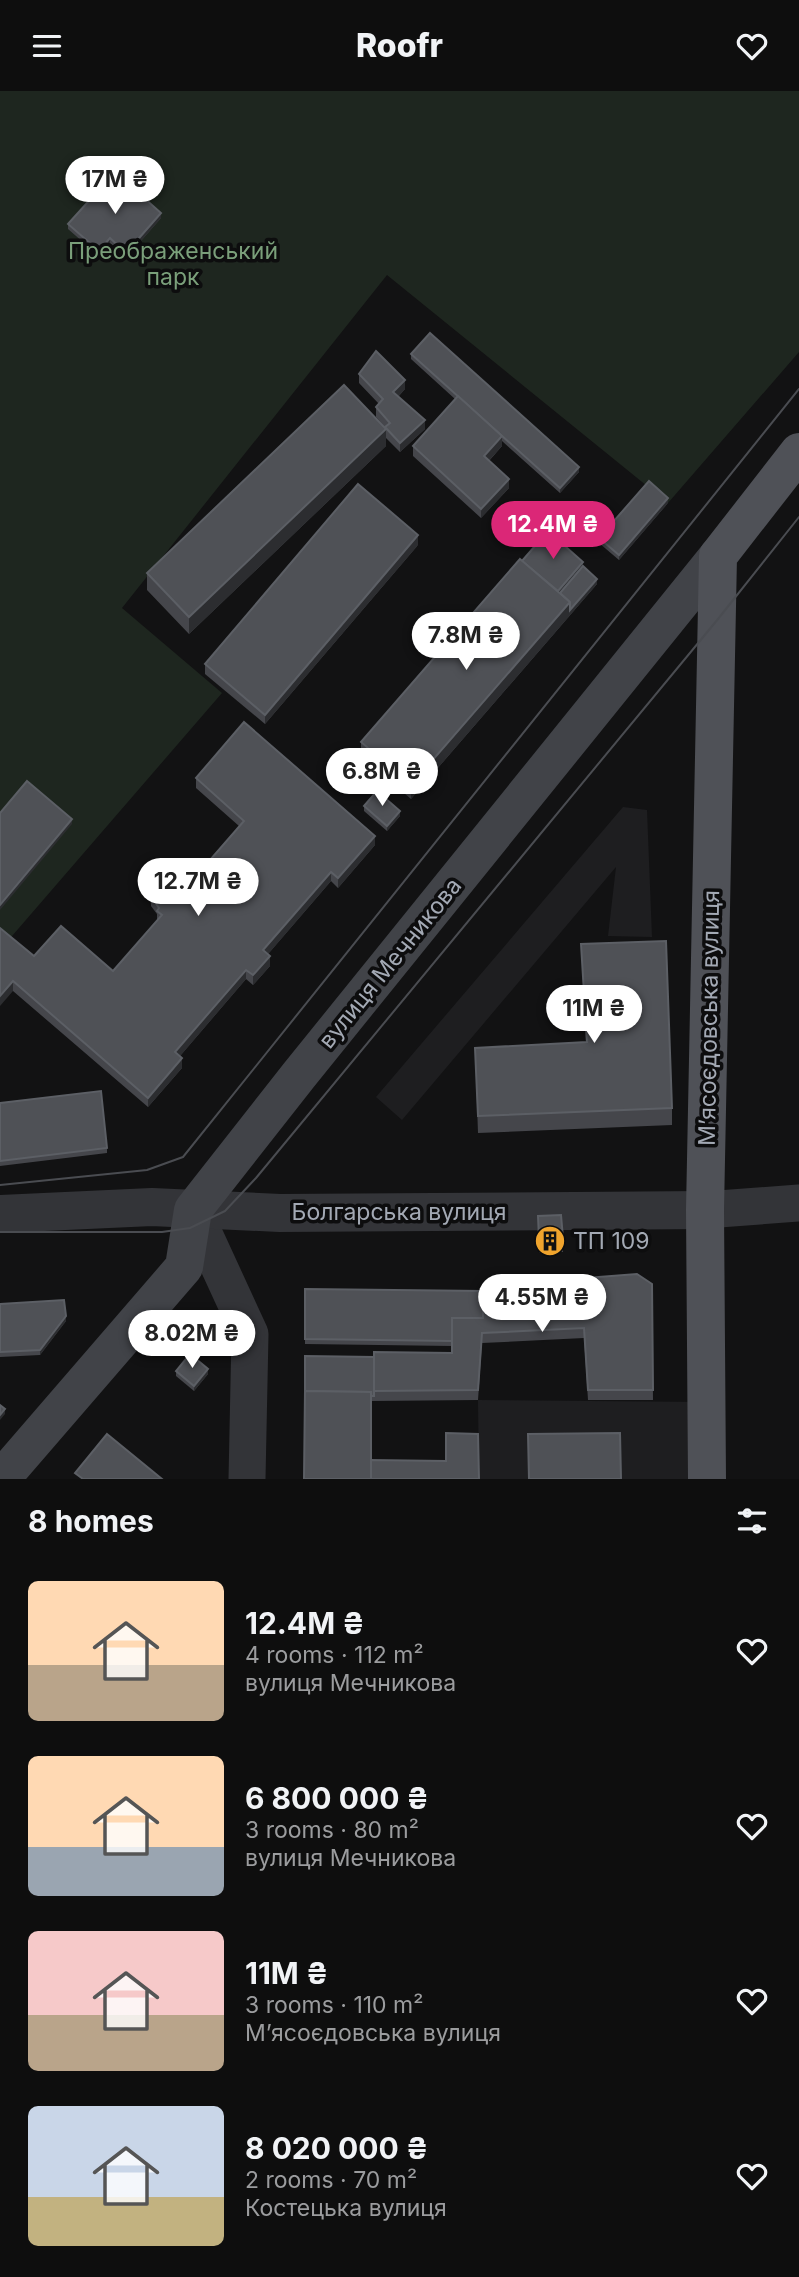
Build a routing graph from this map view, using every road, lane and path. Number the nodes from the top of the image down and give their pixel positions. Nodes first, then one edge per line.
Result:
1 (799, 452) edge
2 (718, 556) junction
3 (799, 1203) edge
4 (194, 1210) junction
5 (705, 1210) junction
6 (0, 1214) edge
7 (1, 1479) edge
8 (247, 1479) edge
9 (707, 1479) edge

1 - 2 main road, вулиця Мечникова
2 - 4 main road, вулиця Мечникова
2 - 5 main road, Мʼясоєдовська вулиця
3 - 5 street, Болгарська вулиця
4 - 5 street, Болгарська вулиця
4 - 6 street, Болгарська вулиця
4 - 7 main road, вулиця Мечникова
4 - 8 street
5 - 9 main road, Мʼясоєдовська вулиця

